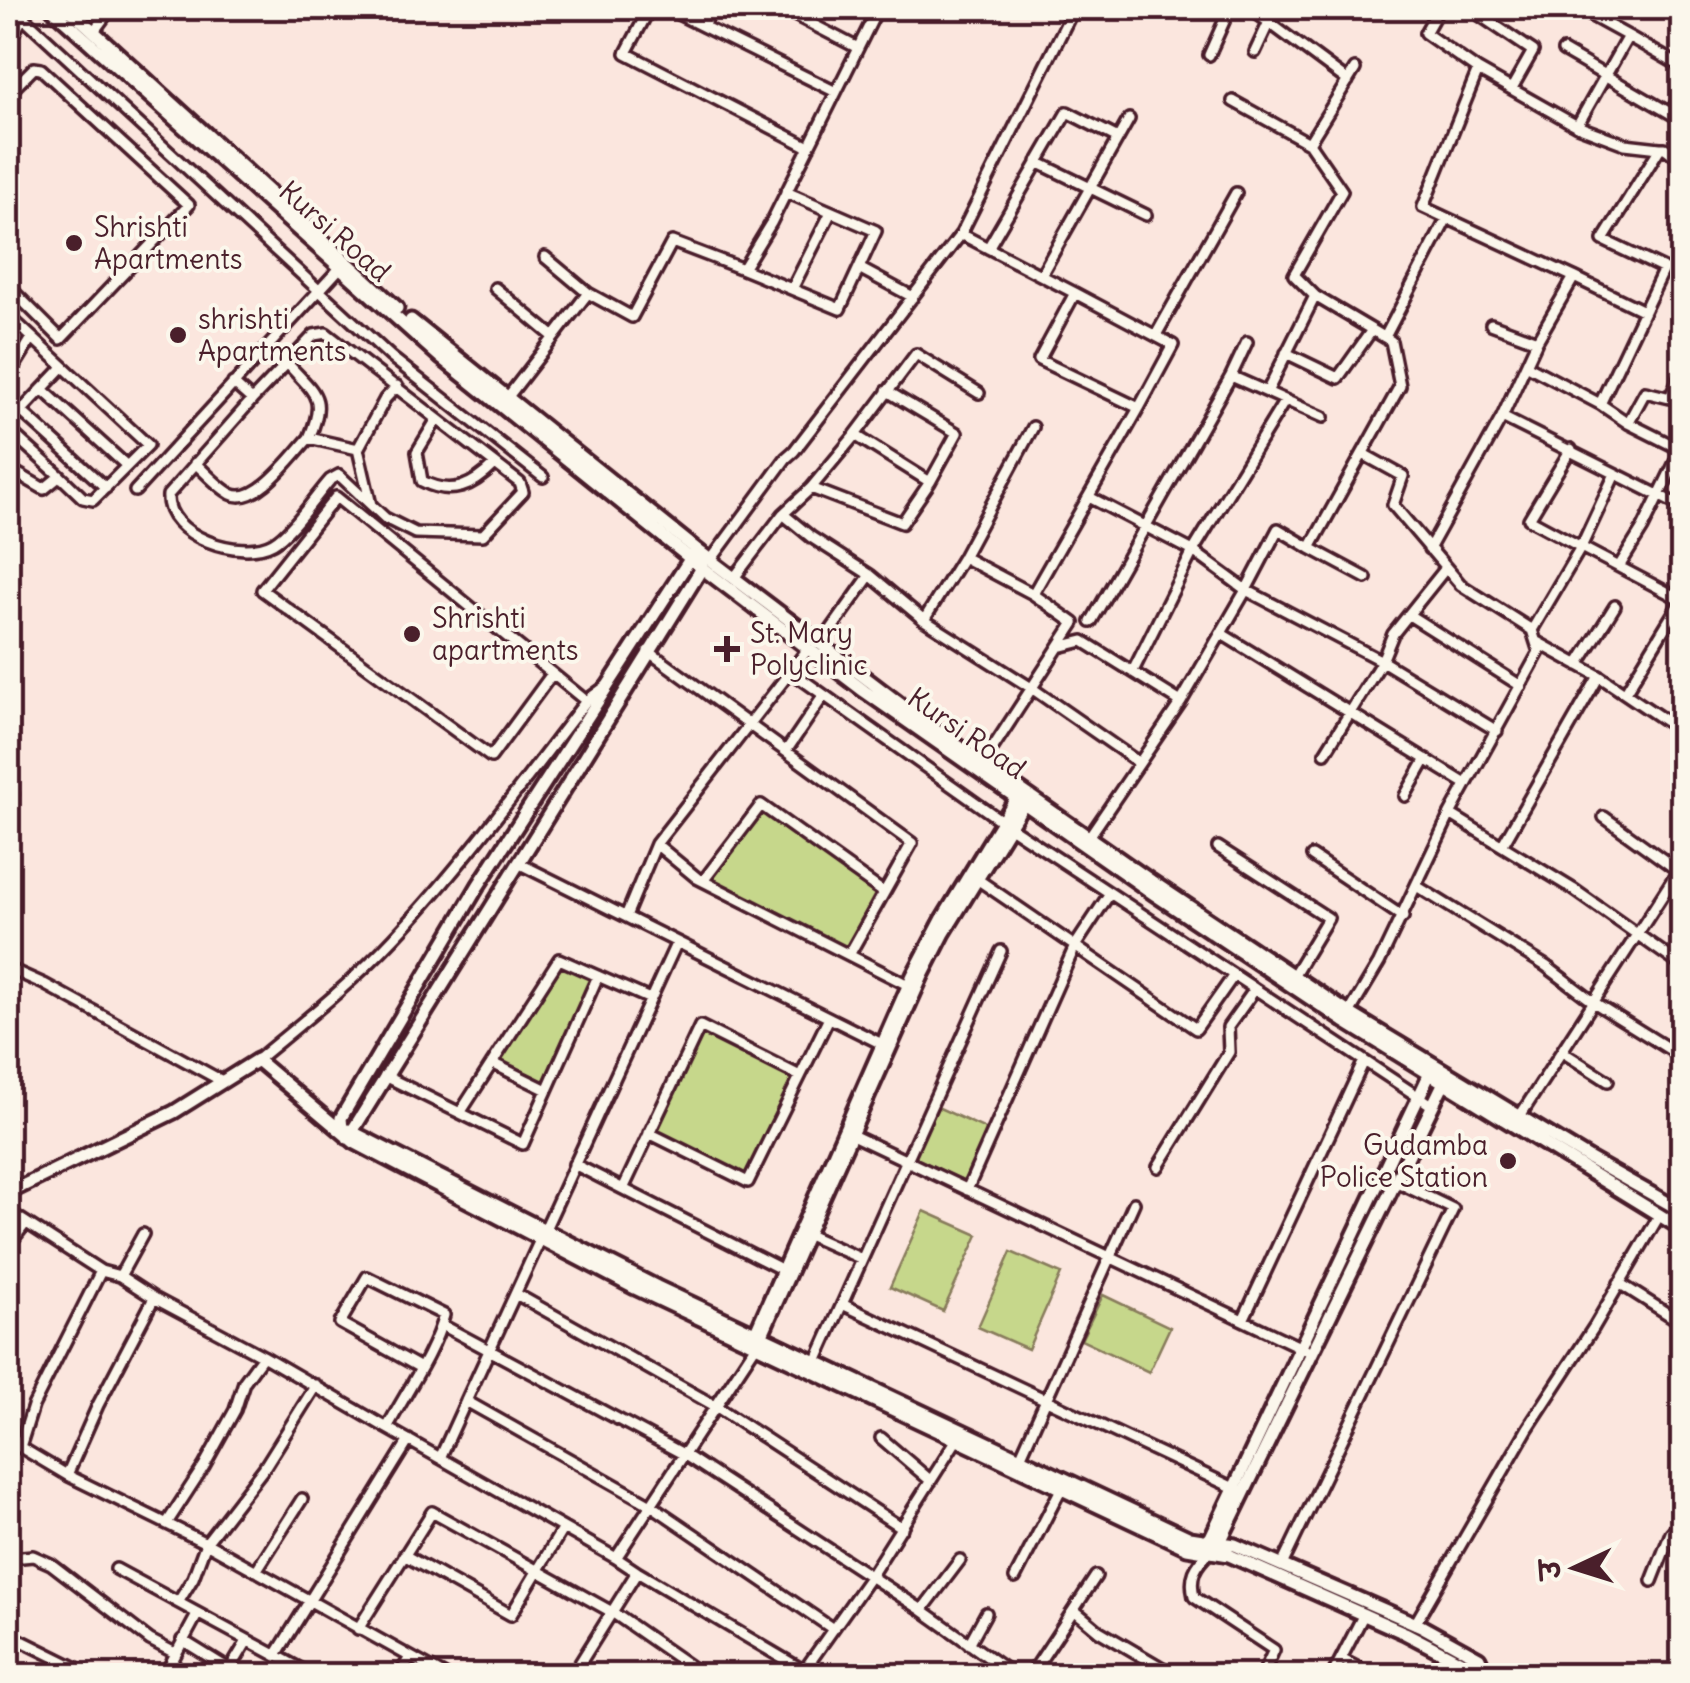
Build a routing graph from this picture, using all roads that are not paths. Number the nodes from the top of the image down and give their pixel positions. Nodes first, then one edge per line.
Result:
1 (30, 8) edge
2 (51, 8) edge
3 (68, 8) edge
4 (110, 8) edge
5 (650, 8) edge
6 (666, 8) edge
7 (713, 8) edge
8 (781, 8) edge
9 (878, 8) edge
10 (1074, 8) edge
11 (1230, 8) edge
12 (1244, 8) edge
13 (1439, 8) edge
14 (1469, 8) edge
15 (1577, 8) edge
16 (1666, 8) edge
17 (1258, 11) edge
18 (23, 18) junction
19 (1682, 20) edge
20 (1269, 22) junction
21 (703, 26) junction
22 (94, 31) junction
23 (1628, 36) junction
24 (8, 42) edge
25 (858, 48) junction
26 (1563, 51) dead end
27 (1256, 52) dead end
28 (1208, 55) dead end
29 (1682, 67) edge
30 (1356, 69) dead end
31 (1478, 70) junction
32 (1606, 74) junction
33 (1348, 81) junction
34 (1512, 88) junction
35 (1682, 89) edge
36 (836, 92) junction
37 (111, 99) junction
38 (8, 100) edge
39 (1233, 100) dead end
40 (1672, 113) junction
41 (94, 115) junction
42 (1129, 120) dead end
43 (1682, 120) edge
44 (1578, 126) junction
45 (1118, 138) junction
46 (1309, 143) junction
47 (809, 147) junction
48 (1660, 148) junction
49 (1682, 160) edge
50 (1037, 162) junction
51 (1090, 188) junction
52 (786, 192) junction
53 (1236, 194) dead end
54 (831, 212) junction
55 (1146, 215) dead end
56 (1446, 220) junction
57 (961, 234) junction
58 (988, 248) junction
59 (545, 256) dead end
60 (859, 268) junction
61 (338, 269) junction
62 (743, 269) junction
63 (1041, 276) junction
64 (1574, 277) junction
65 (8, 286) edge
66 (496, 288) dead end
67 (792, 290) junction
68 (318, 292) junction
69 (588, 293) junction
70 (1075, 293) junction
71 (913, 296) junction
72 (1316, 296) junction
73 (1644, 311) junction
74 (8, 315) edge
75 (1491, 324) dead end
76 (1372, 330) junction
77 (1156, 335) junction
78 (554, 336) junction
79 (32, 338) junction
80 (1386, 338) junction
81 (1248, 342) dead end
82 (1537, 342) junction
83 (1286, 353) junction
84 (288, 364) junction
85 (1526, 365) junction
86 (63, 366) junction
87 (1682, 370) edge
88 (1230, 376) junction
89 (8, 377) edge
90 (233, 383) junction
91 (397, 386) junction
92 (42, 389) junction
93 (887, 391) junction
94 (1267, 392) junction
95 (979, 393) dead end
96 (500, 395) junction
97 (252, 400) junction
98 (1284, 402) junction
99 (1600, 404) junction
100 (1140, 408) junction
101 (21, 411) junction
102 (1323, 417) dead end
103 (1502, 417) junction
104 (438, 419) junction
105 (471, 420) junction
106 (1628, 423) junction
107 (8, 427) edge
108 (1033, 427) dead end
109 (855, 435) junction
110 (459, 436) junction
111 (309, 438) junction
112 (358, 449) junction
113 (1682, 449) edge
114 (1571, 450) junction
115 (1363, 454) junction
116 (194, 463) junction
117 (495, 464) junction
118 (126, 466) junction
119 (8, 468) edge
120 (1615, 474) junction
121 (60, 476) junction
122 (543, 477) dead end
123 (930, 482) junction
124 (106, 488) junction
125 (810, 488) junction
126 (135, 491) dead end
127 (1657, 495) junction
128 (1089, 497) junction
129 (1682, 507) edge
130 (372, 508) junction
131 (783, 514) junction
132 (1147, 528) junction
133 (1581, 546) junction
134 (1310, 548) junction
135 (1429, 549) junction
136 (1193, 552) junction
137 (962, 556) junction
138 (700, 559) junction
139 (1620, 565) junction
140 (1446, 568) junction
141 (870, 576) junction
142 (734, 578) junction
143 (1366, 578) dead end
144 (1246, 590) junction
145 (1033, 594) junction
146 (1682, 600) edge
147 (1614, 606) dead end
148 (1410, 616) junction
149 (924, 620) junction
150 (1092, 622) dead end
151 (1532, 630) junction
152 (1222, 634) junction
153 (1537, 642) junction
154 (815, 646) junction
155 (1059, 647) junction
156 (648, 651) junction
157 (1382, 661) junction
158 (1578, 665) junction
159 (1134, 671) junction
160 (793, 673) junction
161 (552, 674) junction
162 (1599, 676) junction
163 (606, 686) junction
164 (1520, 686) junction
165 (1033, 688) junction
166 (1625, 693) junction
167 (824, 695) junction
168 (586, 701) junction
169 (1181, 702) junction
170 (1349, 712) junction
171 (750, 725) junction
172 (1497, 730) junction
173 (1682, 732) edge
174 (786, 751) junction
175 (1324, 754) dead end
176 (1426, 760) junction
177 (1138, 762) junction
178 (984, 763) junction
179 (1466, 784) junction
180 (1405, 796) dead end
181 (1023, 797) junction
182 (1450, 814) junction
183 (1604, 817) dead end
184 (1007, 824) junction
185 (1089, 836) junction
186 (656, 844) junction
187 (1503, 844) junction
188 (1218, 848) dead end
189 (1312, 856) dead end
190 (518, 862) junction
191 (1681, 870) edge
192 (977, 879) junction
193 (703, 881) junction
194 (1418, 887) junction
195 (883, 892) junction
196 (1110, 893) junction
197 (626, 916) junction
198 (1402, 917) junction
199 (1638, 936) junction
200 (677, 942) junction
201 (1075, 946) junction
202 (1001, 950) dead end
203 (849, 955) junction
204 (1682, 966) edge
205 (8, 968) edge
206 (1234, 975) junction
207 (598, 976) junction
208 (1293, 976) junction
209 (908, 985) junction
210 (1254, 988) junction
211 (650, 999) junction
212 (1595, 1003) junction
213 (1346, 1017) junction
214 (828, 1018) junction
215 (886, 1046) junction
216 (1564, 1053) junction
217 (1682, 1057) edge
218 (258, 1060) junction
219 (1364, 1061) junction
220 (492, 1063) junction
221 (1431, 1070) junction
222 (386, 1076) junction
223 (800, 1076) junction
224 (1446, 1079) junction
225 (222, 1081) junction
226 (1608, 1081) dead end
227 (547, 1090) junction
228 (1418, 1096) junction
229 (1431, 1105) junction
230 (460, 1113) junction
231 (1516, 1122) junction
232 (348, 1133) junction
233 (650, 1133) junction
234 (847, 1133) junction
235 (906, 1161) junction
236 (574, 1164) junction
237 (1158, 1168) dead end
238 (1395, 1180) junction
239 (623, 1189) junction
240 (968, 1190) junction
241 (8, 1193) edge
242 (1134, 1204) dead end
243 (8, 1210) edge
244 (1682, 1210) edge
245 (1659, 1216) junction
246 (26, 1224) junction
247 (1682, 1229) edge
248 (143, 1234) dead end
249 (542, 1234) junction
250 (808, 1235) junction
251 (8, 1246) edge
252 (1110, 1257) junction
253 (862, 1259) junction
254 (781, 1269) junction
255 (101, 1271) junction
256 (120, 1276) junction
257 (1619, 1283) junction
258 (516, 1294) junction
259 (154, 1298) junction
260 (842, 1304) junction
261 (1242, 1320) junction
262 (1682, 1323) edge
263 (442, 1325) junction
264 (757, 1338) junction
265 (1306, 1350) junction
266 (491, 1352) junction
267 (262, 1356) junction
268 (816, 1362) junction
269 (420, 1367) junction
270 (316, 1385) junction
271 (1047, 1400) junction
272 (466, 1401) junction
273 (717, 1407) junction
274 (387, 1428) junction
275 (959, 1436) junction
276 (880, 1438) dead end
277 (409, 1440) junction
278 (684, 1455) junction
279 (440, 1458) junction
280 (1018, 1463) junction
281 (67, 1475) junction
282 (931, 1482) junction
283 (1061, 1488) junction
284 (1234, 1488) junction
285 (302, 1499) dead end
286 (651, 1504) junction
287 (1682, 1520) edge
288 (167, 1523) junction
289 (562, 1528) junction
290 (902, 1528) junction
291 (206, 1543) junction
292 (1214, 1545) junction
293 (404, 1555) junction
294 (616, 1558) junction
295 (9, 1559) edge
296 (960, 1560) dead end
297 (1282, 1566) junction
298 (538, 1569) junction
299 (116, 1570) dead end
300 (256, 1570) junction
301 (637, 1572) junction
302 (1096, 1576) dead end
303 (870, 1577) junction
304 (1016, 1578) dead end
305 (1652, 1582) dead end
306 (308, 1599) junction
307 (179, 1601) junction
308 (922, 1610) junction
309 (1074, 1610) junction
310 (612, 1612) junction
311 (986, 1614) dead end
312 (1364, 1614) junction
313 (197, 1615) junction
314 (1414, 1624) junction
315 (358, 1629) junction
316 (833, 1629) junction
317 (8, 1634) edge
318 (182, 1640) junction
319 (247, 1641) junction
320 (969, 1644) junction
321 (175, 1653) junction
322 (276, 1655) junction
323 (410, 1657) junction
324 (1341, 1659) junction
325 (1482, 1668) junction
326 (227, 1672) edge
327 (806, 1674) edge
328 (1169, 1674) edge
329 (93, 1676) edge
330 (164, 1676) edge
331 (314, 1676) edge
332 (399, 1676) edge
333 (445, 1676) edge
334 (572, 1676) edge
335 (704, 1676) edge
336 (1015, 1676) edge
337 (1030, 1676) edge
338 (1262, 1676) edge
339 (1332, 1676) edge
340 (1374, 1676) edge
341 (1499, 1676) edge

1 - 18 street
2 - 61 street, Kursi Road
3 - 22 street, Kursi Road
4 - 22 street
5 - 47 street
6 - 21 street
7 - 21 street
8 - 25 street
9 - 25 street
10 - 57 street
11 - 28 street
12 - 17 street
13 - 31 street
14 - 34 street
15 - 23 street
16 - 19 street
17 - 20 street
18 - 24 street
18 - 37 street
20 - 27 street
20 - 33 street
21 - 36 street
22 - 96 street, Kursi Road
23 - 29 street
23 - 32 street
25 - 36 street
26 - 32 street
30 - 33 street
31 - 34 street
31 - 56 street
32 - 40 street
32 - 44 street
33 - 46 street
34 - 44 street
35 - 40 street
36 - 47 street
37 - 41 street
37 - 68 street
38 - 41 street
39 - 46 street
40 - 43 street
41 - 65 street
42 - 45 street
44 - 48 street
45 - 50 street
45 - 51 street
46 - 72 street
47 - 52 street
48 - 49 street
48 - 73 street
50 - 51 street
50 - 58 street
51 - 55 street
51 - 63 street
52 - 54 street
52 - 62 street
53 - 77 street
54 - 60 street
54 - 67 street
56 - 64 street
56 - 80 street
57 - 58 street
57 - 71 street
58 - 63 street
59 - 69 street
60 - 67 street
60 - 71 street
61 - 68 street
61 - 96 street, Kursi Road
62 - 67 street
62 - 69 street
63 - 70 street
64 - 73 street
64 - 82 street
66 - 78 street
68 - 90 street
68 - 105 street
69 - 78 street
70 - 77 street
70 - 100 street
71 - 138 street
72 - 76 street
72 - 83 street
73 - 99 street
74 - 79 street
75 - 82 street
76 - 80 street
76 - 83 street
77 - 100 street
78 - 96 street
79 - 86 street
79 - 89 street
80 - 115 street
81 - 88 street
82 - 85 street
83 - 94 street
84 - 91 street
84 - 97 street
84 - 111 street
85 - 99 street
85 - 103 street
86 - 92 street
86 - 118 street
87 - 106 street
88 - 94 street
88 - 132 street
90 - 97 street
90 - 126 street
91 - 104 street
91 - 112 street
92 - 101 street
92 - 118 street
93 - 95 street
93 - 109 street
93 - 123 street
94 - 98 street
96 - 138 street, Kursi Road
97 - 116 street
98 - 102 street
98 - 136 street
99 - 106 street
100 - 128 street
101 - 107 street
101 - 124 street
103 - 114 street
103 - 135 street
104 - 110 street
104 - 117 street
105 - 110 street
105 - 122 street
106 - 113 street
107 - 121 street
108 - 137 street
109 - 123 street
109 - 125 street
110 - 117 street
111 - 112 street
111 - 116 street
112 - 130 street
113 - 127 street
114 - 120 street
114 - 133 street
115 - 134 street
115 - 135 street
116 - 130 street
117 - 130 street
118 - 124 street
119 - 121 street
120 - 127 street
120 - 133 street
121 - 124 street
123 - 125 street
125 - 131 street
127 - 129 street
127 - 139 street
128 - 132 street
128 - 145 street
131 - 141 street
131 - 142 street
132 - 136 street
132 - 150 street
133 - 139 street
133 - 151 street
134 - 143 street
134 - 144 street
135 - 140 street
136 - 144 street
136 - 159 street
137 - 145 street
137 - 149 street
138 - 142 street, Kursi Road
138 - 154 street, Kursi Road
138 - 156 street
138 - 163 street
139 - 146 street
140 - 148 street
140 - 151 street
141 - 149 street
141 - 154 street
142 - 154 street, Kursi Road
144 - 152 street
144 - 157 street
145 - 155 street
146 - 166 street
147 - 158 street
148 - 157 street
148 - 164 street
149 - 165 street
151 - 153 street
152 - 169 street
152 - 170 street
153 - 158 street
153 - 164 street
154 - 160 street
154 - 178 street, Kursi Road
154 - 181 street, Kursi Road
155 - 159 street
155 - 165 street
156 - 171 street
156 - 190 street
157 - 170 street
157 - 172 street
158 - 162 street
159 - 169 street
160 - 167 street
160 - 171 street
161 - 161 street
161 - 168 street
162 - 166 street
162 - 187 street
163 - 168 street
163 - 232 street
164 - 172 street
165 - 177 street
165 - 178 street
166 - 173 street
167 - 174 street
167 - 184 street
168 - 218 street
169 - 177 street
170 - 175 street
170 - 176 street
171 - 174 street
171 - 186 street
172 - 179 street
174 - 195 street
176 - 179 street
176 - 180 street
177 - 185 street
178 - 181 street, Kursi Road
179 - 182 street
181 - 184 street
181 - 185 street, Kursi Road
181 - 213 street, Kursi Road
182 - 187 street
182 - 194 street
183 - 191 street
184 - 192 street
184 - 196 street
184 - 209 street
185 - 208 street, Kursi Road
186 - 193 street
186 - 197 street
187 - 199 street
188 - 208 street
189 - 198 street
190 - 197 street
190 - 222 street
191 - 199 street
192 - 201 street
192 - 215 street
193 - 195 street
193 - 203 street
194 - 198 street
194 - 212 street
195 - 203 street
196 - 201 street
196 - 206 street
197 - 200 street
198 - 213 street
199 - 204 street
199 - 212 street
200 - 211 street
200 - 214 street
201 - 206 street
201 - 240 street
202 - 235 street
203 - 209 street
205 - 225 street
206 - 210 street
207 - 211 street
207 - 220 street
207 - 227 street
208 - 213 street, Kursi Road
209 - 215 street
210 - 219 street
210 - 237 street
211 - 236 street
212 - 216 street
212 - 217 street
213 - 221 street, Kursi Road
214 - 215 street
214 - 223 street
215 - 234 street
216 - 226 street
216 - 231 street
218 - 225 street
218 - 232 street
219 - 228 street
219 - 261 street
220 - 227 street
220 - 230 street
221 - 224 street, Kursi Road
221 - 228 street
222 - 230 street
222 - 232 street
223 - 233 street
223 - 233 street
224 - 229 street
224 - 231 street, Kursi Road
225 - 241 street
227 - 230 street
228 - 229 street
228 - 265 street
229 - 238 street
231 - 244 street, Kursi Road
231 - 245 street, Kursi Road
232 - 249 street
233 - 239 street
234 - 235 street
234 - 250 street
234 - 254 street
235 - 240 street
235 - 253 street
236 - 239 street
236 - 249 street
238 - 265 street
238 - 297 street
239 - 254 street
240 - 252 street
242 - 252 street
243 - 246 street
245 - 247 street, Kursi Road
245 - 257 street
246 - 251 street
246 - 255 street
248 - 256 street
249 - 258 street
249 - 264 street
250 - 253 street
250 - 264 street
252 - 261 street
252 - 271 street
253 - 260 street
254 - 264 street
255 - 256 street
255 - 281 street
256 - 259 street
257 - 262 street
257 - 314 street
258 - 266 street
258 - 273 street
259 - 267 street
259 - 281 street
260 - 268 street
260 - 271 street
261 - 265 street
263 - 266 street
263 - 269 street
263 - 269 street
264 - 268 street
264 - 273 street
264 - 275 street
265 - 284 street
265 - 292 street
266 - 272 street
266 - 278 street
267 - 270 street
267 - 288 street
268 - 275 street
269 - 274 street
270 - 274 street
270 - 291 street
271 - 280 street
271 - 284 street
272 - 279 street
272 - 286 street
273 - 278 street
273 - 290 street
274 - 277 street
275 - 280 street
275 - 282 street
276 - 282 street
277 - 279 street
277 - 306 street
278 - 286 street
278 - 303 street
279 - 289 street
280 - 283 street
280 - 292 street
281 - 288 street
282 - 290 street
283 - 292 street
283 - 304 street
284 - 292 street
285 - 300 street
286 - 294 street
286 - 316 street
287 - 305 street
288 - 291 street
289 - 294 street
289 - 298 street
290 - 303 street
291 - 300 street
291 - 307 street
292 - 297 street
292 - 312 street
292 - 338 street
293 - 298 street
293 - 298 street
293 - 315 street
294 - 301 street
295 - 321 street
296 - 308 street
297 - 314 street
298 - 310 street
299 - 307 street
300 - 306 street
301 - 310 street
301 - 327 street
302 - 309 street
303 - 308 street
303 - 316 street
306 - 315 street
306 - 322 street
307 - 313 street
308 - 320 street
309 - 328 street
309 - 337 street
310 - 334 street
310 - 335 street
311 - 320 street
312 - 324 street
312 - 325 street
313 - 318 street
313 - 319 street
314 - 325 street
315 - 323 street
316 - 327 street
317 - 329 street
318 - 321 street
318 - 326 street
319 - 322 street
319 - 326 street
320 - 336 street
321 - 330 street
322 - 331 street
323 - 332 street
323 - 333 street
324 - 339 street
324 - 340 street
325 - 341 street

